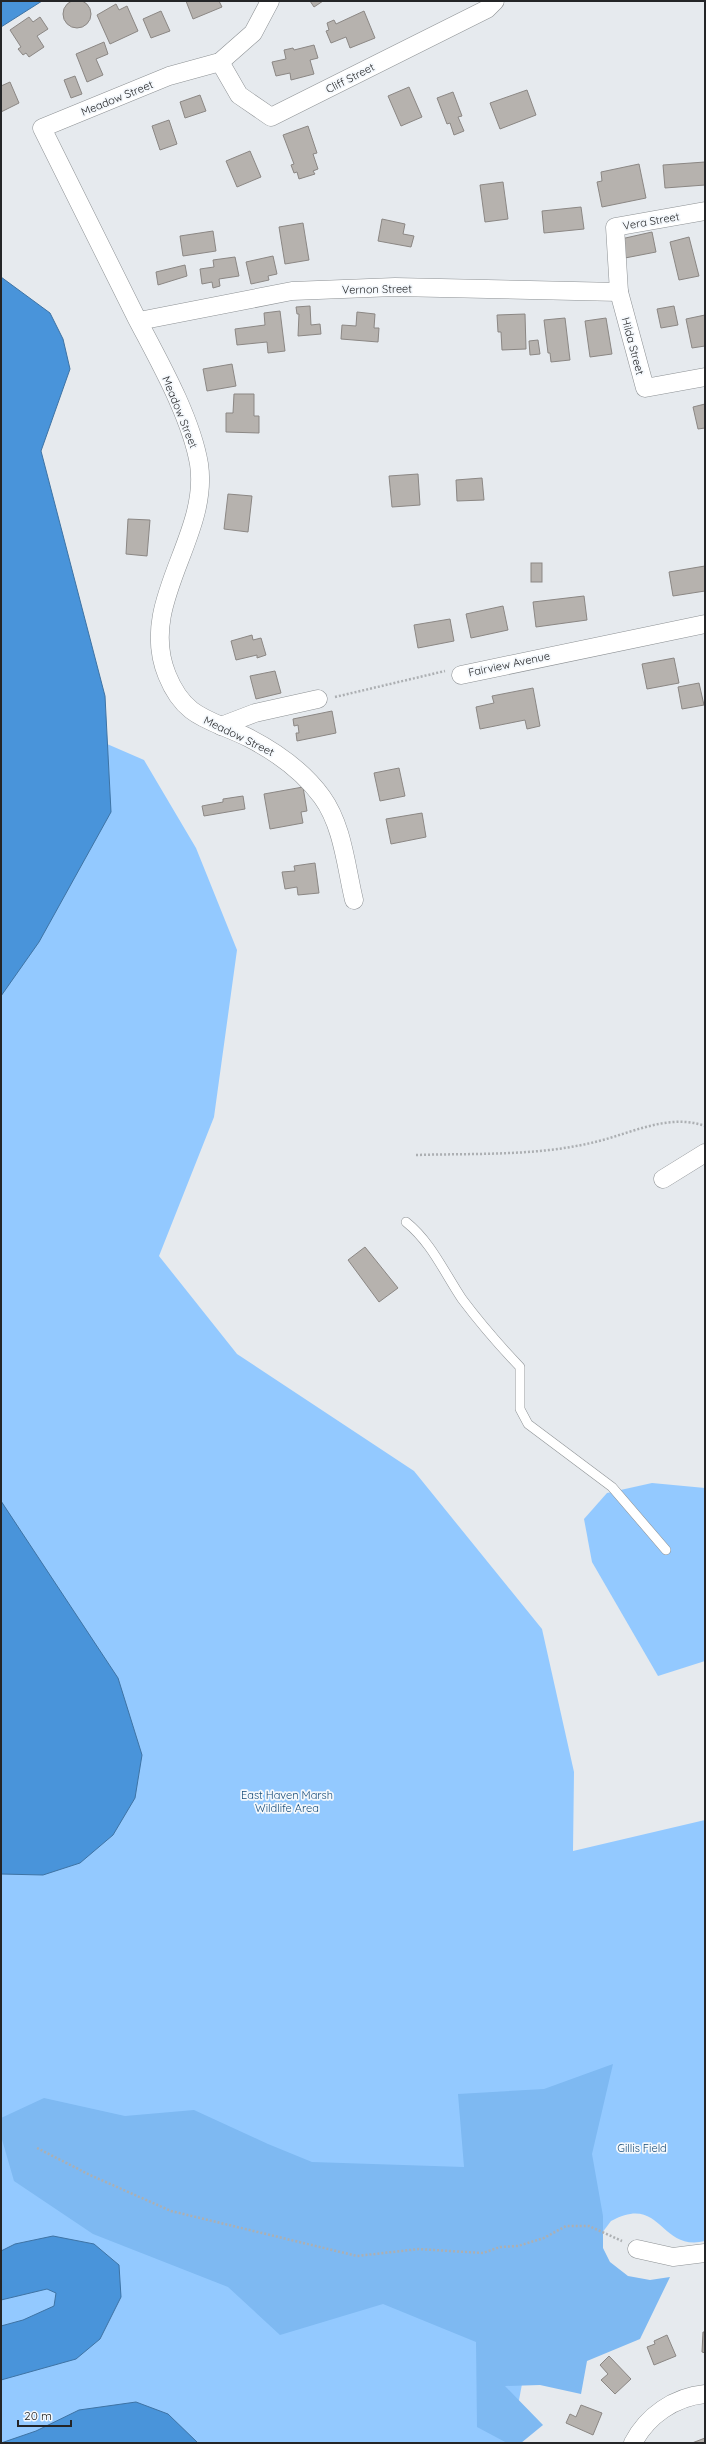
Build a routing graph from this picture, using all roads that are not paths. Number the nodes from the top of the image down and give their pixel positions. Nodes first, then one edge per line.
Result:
1 (270, 1) edge
2 (495, 1) edge
3 (220, 62) junction
4 (705, 211) edge
5 (619, 292) junction
6 (138, 321) junction
7 (705, 377) edge
8 (705, 624) edge
9 (461, 675) road end
10 (318, 699) road end
11 (221, 726) junction
12 (354, 900) dead end
13 (705, 1153) edge
14 (663, 1179) dead end
15 (406, 1222) dead end
16 (666, 1550) dead end
17 (637, 2249) road end
18 (705, 2253) edge
19 (705, 2394) edge
20 (633, 2443) edge

1 - 3 street, Meadow Street
2 - 3 street, Cliff Street
3 - 6 street, Meadow Street
4 - 5 street, Vera Street
5 - 6 street, Vernon Street
5 - 7 street, Hilda Street
6 - 11 street, Meadow Street
8 - 9 street, Fairview Avenue
10 - 11 street
11 - 12 street, Meadow Street
13 - 14 street
15 - 16 lane
17 - 18 street
19 - 20 street

